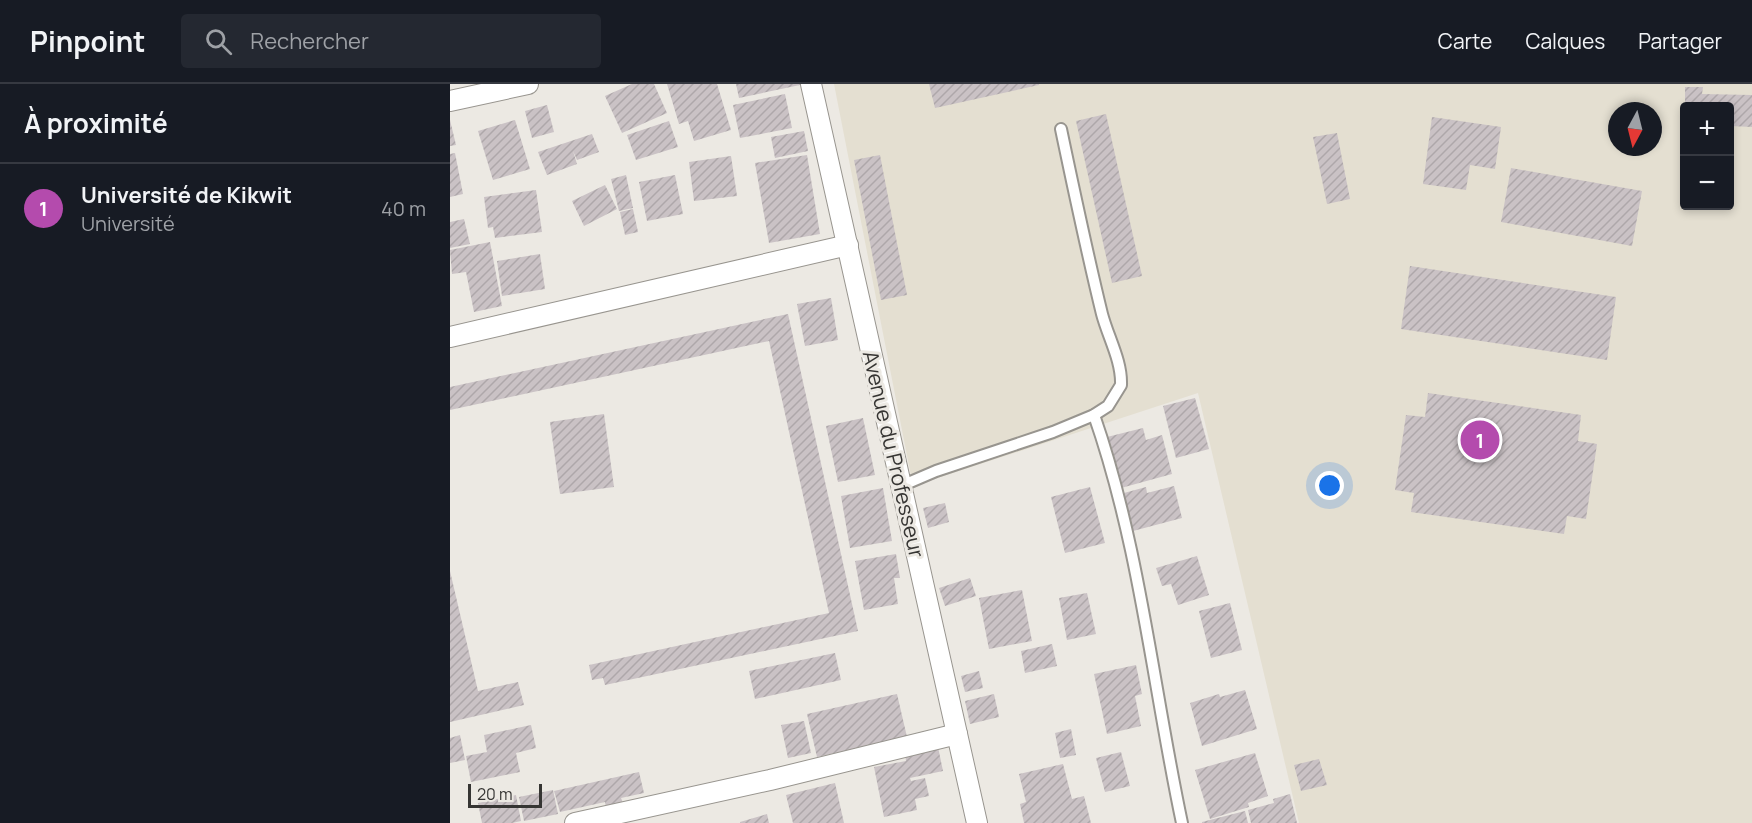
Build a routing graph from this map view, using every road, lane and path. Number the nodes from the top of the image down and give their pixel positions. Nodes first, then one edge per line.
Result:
1 (528, 84) edge
2 (811, 84) edge
3 (450, 101) edge
4 (1061, 129) dead end
5 (848, 245) junction
6 (450, 337) edge
7 (1094, 415) junction
8 (901, 486) junction
9 (957, 734) junction
10 (574, 823) edge
11 (977, 823) edge
12 (1182, 823) edge

1 - 3 street
2 - 5 street, Avenue du Professeur
4 - 7 lane
5 - 6 street
5 - 8 street, Avenue du Professeur
7 - 8 lane
7 - 12 lane
8 - 9 street, Avenue du Professeur
9 - 10 street
9 - 11 street, Avenue du Professeur

